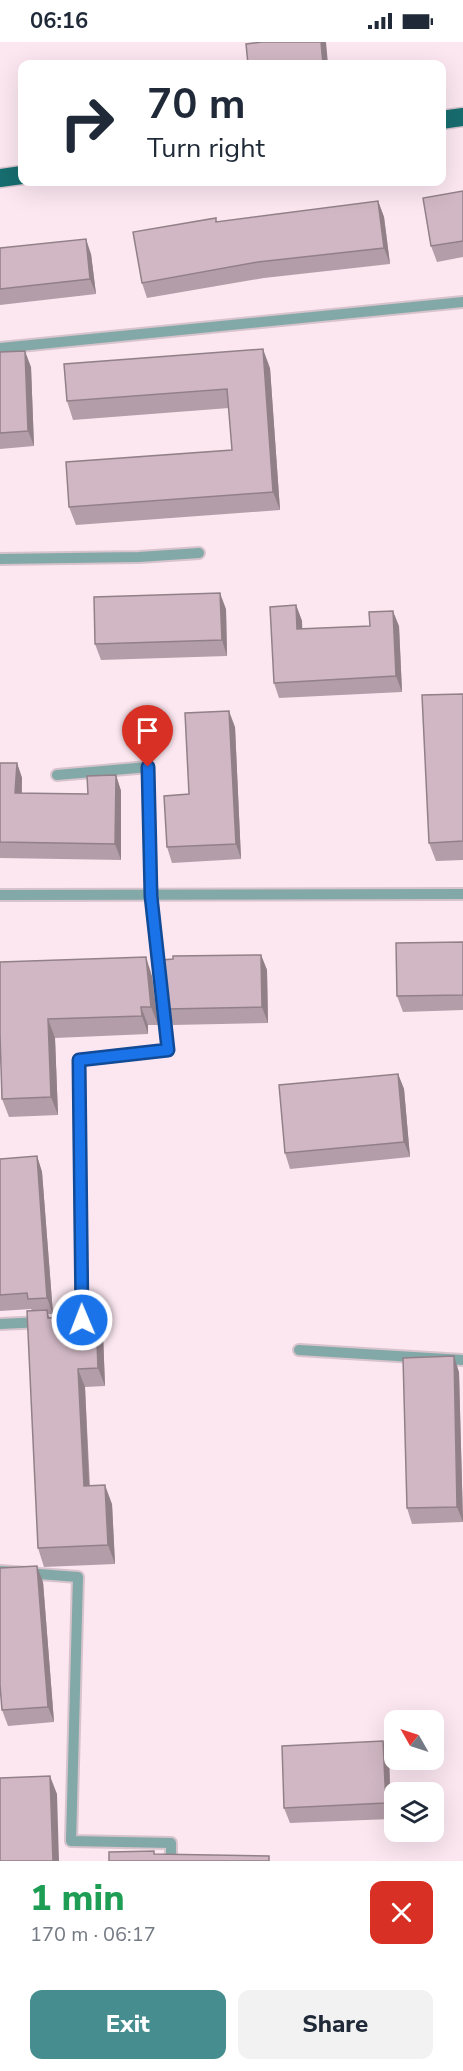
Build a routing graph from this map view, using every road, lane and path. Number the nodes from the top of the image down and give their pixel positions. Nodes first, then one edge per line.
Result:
1 (463, 117) edge
2 (446, 119) edge
3 (18, 176) edge
4 (0, 178) edge
5 (463, 302) edge
6 (0, 348) edge
7 (199, 553) dead end
8 (0, 559) edge
9 (57, 775) dead end
10 (463, 894) edge
11 (0, 895) edge
12 (151, 896) junction
13 (0, 1324) edge
14 (299, 1350) dead end
15 (463, 1360) edge
16 (0, 1571) edge
17 (171, 1861) edge

1 - 2 main road
3 - 4 main road
5 - 6 lane
7 - 8 lane
9 - 12 lane
10 - 12 lane
11 - 12 lane
12 - 13 lane
14 - 15 lane
16 - 17 lane

